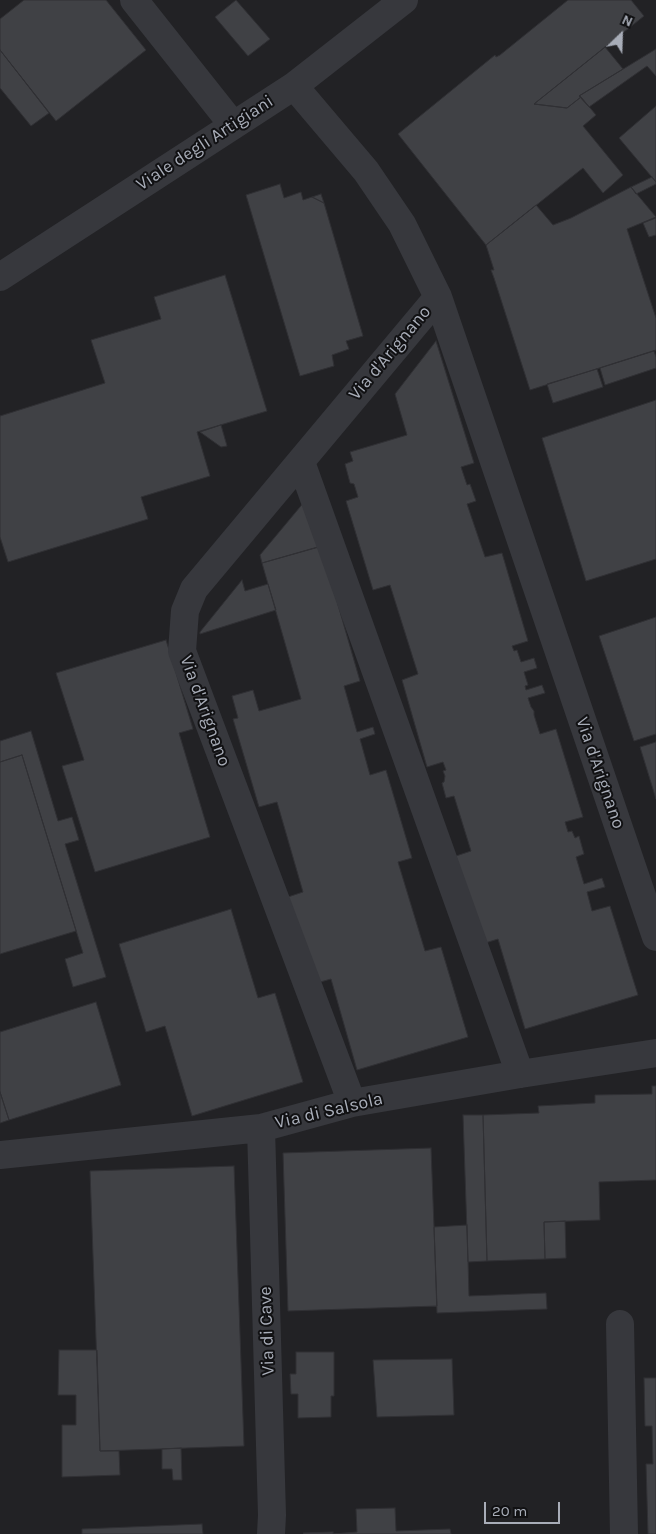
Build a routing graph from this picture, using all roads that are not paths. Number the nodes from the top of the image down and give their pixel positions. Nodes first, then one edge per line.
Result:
1 (134, 0) edge
2 (404, 0) edge
3 (294, 86) junction
4 (233, 125) junction
5 (0, 277) edge
6 (438, 297) junction
7 (301, 462) junction
8 (656, 937) edge
9 (656, 1053) edge
10 (520, 1074) junction
11 (352, 1103) junction
12 (261, 1128) junction
13 (0, 1156) edge
14 (620, 1324) dead end
15 (271, 1534) edge
16 (624, 1534) edge

1 - 4 street
2 - 3 street, Viale degli Artigiani
3 - 4 street, Viale degli Artigiani
3 - 6 street, Via d'Arignano
4 - 5 street, Viale degli Artigiani
6 - 7 street, Via d'Arignano
6 - 8 street, Via d'Arignano
7 - 10 street
7 - 11 street, Via d'Arignano
9 - 10 street, Via di Salsola
10 - 11 street, Via di Salsola
11 - 12 street, Via di Salsola
12 - 13 street, Via di Salsola
12 - 15 street, Via di Cave
14 - 16 street

